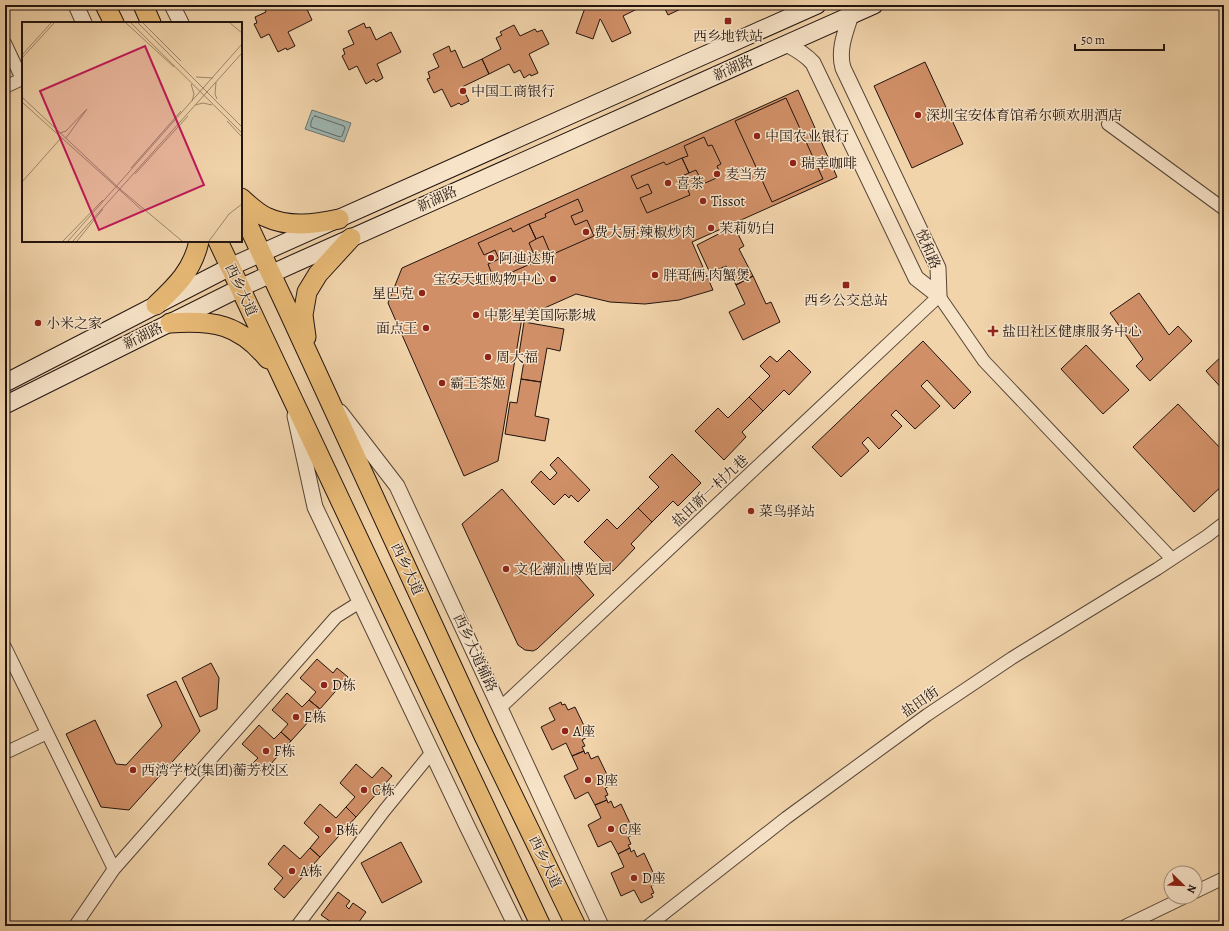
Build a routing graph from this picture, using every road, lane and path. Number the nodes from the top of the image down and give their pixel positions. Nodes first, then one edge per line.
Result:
1 (76, 5) edge
2 (105, 5) edge
3 (143, 5) edge
4 (172, 5) edge
5 (874, 5) edge
6 (808, 7) edge
7 (851, 15) junction
8 (84, 22) edge
9 (114, 22) edge
10 (151, 22) edge
11 (180, 22) edge
12 (5, 43) edge
13 (786, 44) junction
14 (5, 87) edge
15 (1108, 124) dead end
16 (242, 199) edge
17 (1224, 209) edge
18 (242, 212) edge
19 (339, 219) junction
20 (351, 238) junction
21 (199, 242) edge
22 (218, 242) edge
23 (261, 253) junction
24 (230, 267) junction
25 (271, 274) junction
26 (240, 288) junction
27 (939, 296) junction
28 (156, 305) junction
29 (170, 323) junction
30 (308, 355) junction
31 (281, 374) junction
32 (5, 383) edge
33 (326, 394) junction
34 (291, 395) junction
35 (5, 405) edge
36 (1224, 523) edge
37 (1172, 559) junction
38 (360, 602) junction
39 (5, 647) edge
40 (500, 708) junction
41 (47, 733) junction
42 (432, 752) junction
43 (5, 753) edge
44 (114, 869) junction
45 (1224, 878) edge
46 (1203, 888) edge
47 (1168, 905) edge
48 (75, 926) edge
49 (297, 926) edge
50 (516, 926) edge
51 (541, 926) edge
52 (576, 926) edge
53 (601, 926) edge
54 (648, 926) edge
55 (1124, 926) edge

1 - 8 street
2 - 9 main road
3 - 10 main road
4 - 11 street
5 - 7 main road, 新湖路
6 - 19 main road, 新湖路
7 - 13 main road, 新湖路
7 - 27 street, 悦和路
12 - 14 street
13 - 20 main road, 新湖路
13 - 27 street, 悦和路
15 - 17 street
16 - 19 main road
18 - 23 main road, 西乡大道
19 - 23 main road, 新湖路
20 - 25 main road, 新湖路
20 - 30 main road
21 - 28 main road
22 - 24 main road, 西乡大道
23 - 24 main road, 新湖路
23 - 25 main road, 西乡大道
24 - 26 main road, 西乡大道
24 - 28 main road, 新湖路
25 - 26 main road, 新湖路
25 - 30 main road, 西乡大道
26 - 29 main road, 新湖路
26 - 31 main road, 西乡大道
27 - 37 street
27 - 40 street, 盐田新一村九巷
28 - 32 main road, 新湖路
29 - 31 main road
29 - 35 main road, 新湖路
30 - 33 main road, 西乡大道
31 - 34 main road, 西乡大道
33 - 40 street, 西乡大道辅路
33 - 52 main road, 西乡大道
34 - 38 street
34 - 51 main road, 西乡大道
36 - 37 street, 盐田街
37 - 54 street, 盐田街
38 - 42 street
38 - 44 street
39 - 41 street
40 - 53 street, 西乡大道辅路
41 - 43 street
41 - 44 street
42 - 49 street
42 - 50 street
44 - 48 street
45 - 46 street
47 - 55 street

